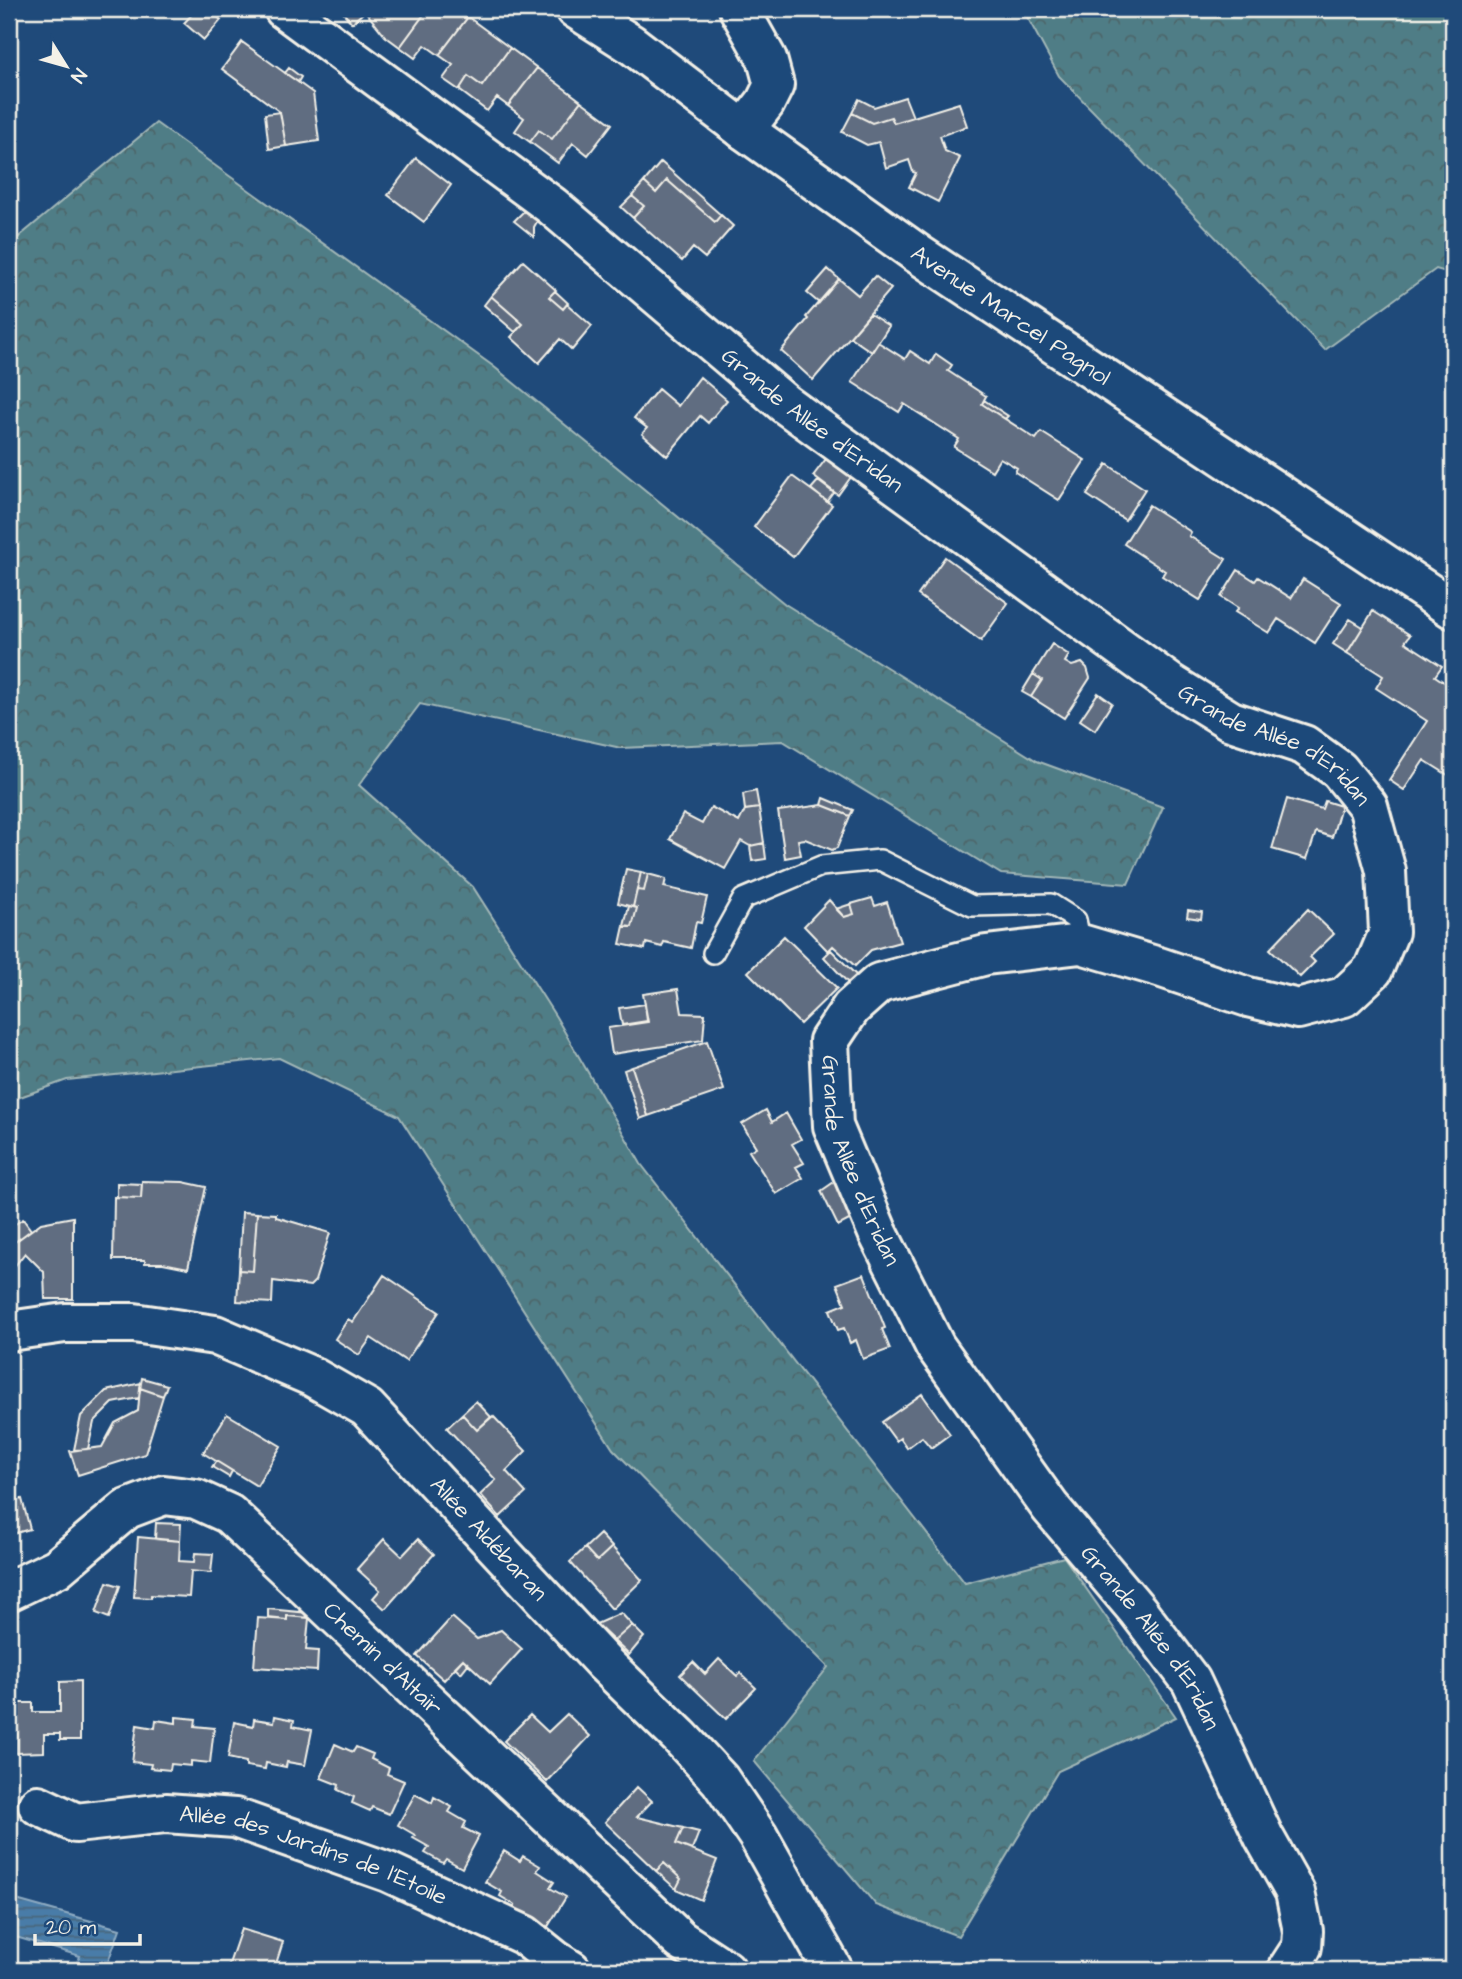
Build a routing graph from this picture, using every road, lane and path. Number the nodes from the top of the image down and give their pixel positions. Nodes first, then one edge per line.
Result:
1 (284, 9) edge
2 (576, 9) edge
3 (739, 9) edge
4 (744, 130) junction
5 (1453, 609) edge
6 (1081, 944) junction
7 (713, 953) dead end
8 (9, 1331) edge
9 (9, 1591) edge
10 (38, 1805) dead end
11 (571, 1970) edge
12 (726, 1970) edge
13 (833, 1970) edge
14 (1287, 1970) edge

1 - 6 street, Grande Allée d'Eridan
2 - 4 street, Avenue Marcel Pagnol
3 - 4 street
4 - 5 street, Avenue Marcel Pagnol
6 - 7 lane
6 - 14 street, Grande Allée d'Eridan
8 - 13 street, Allée Aldébaran
9 - 12 street, Chemin d'Altaïr
10 - 11 street, Allée des Jardins de l'Etoile

